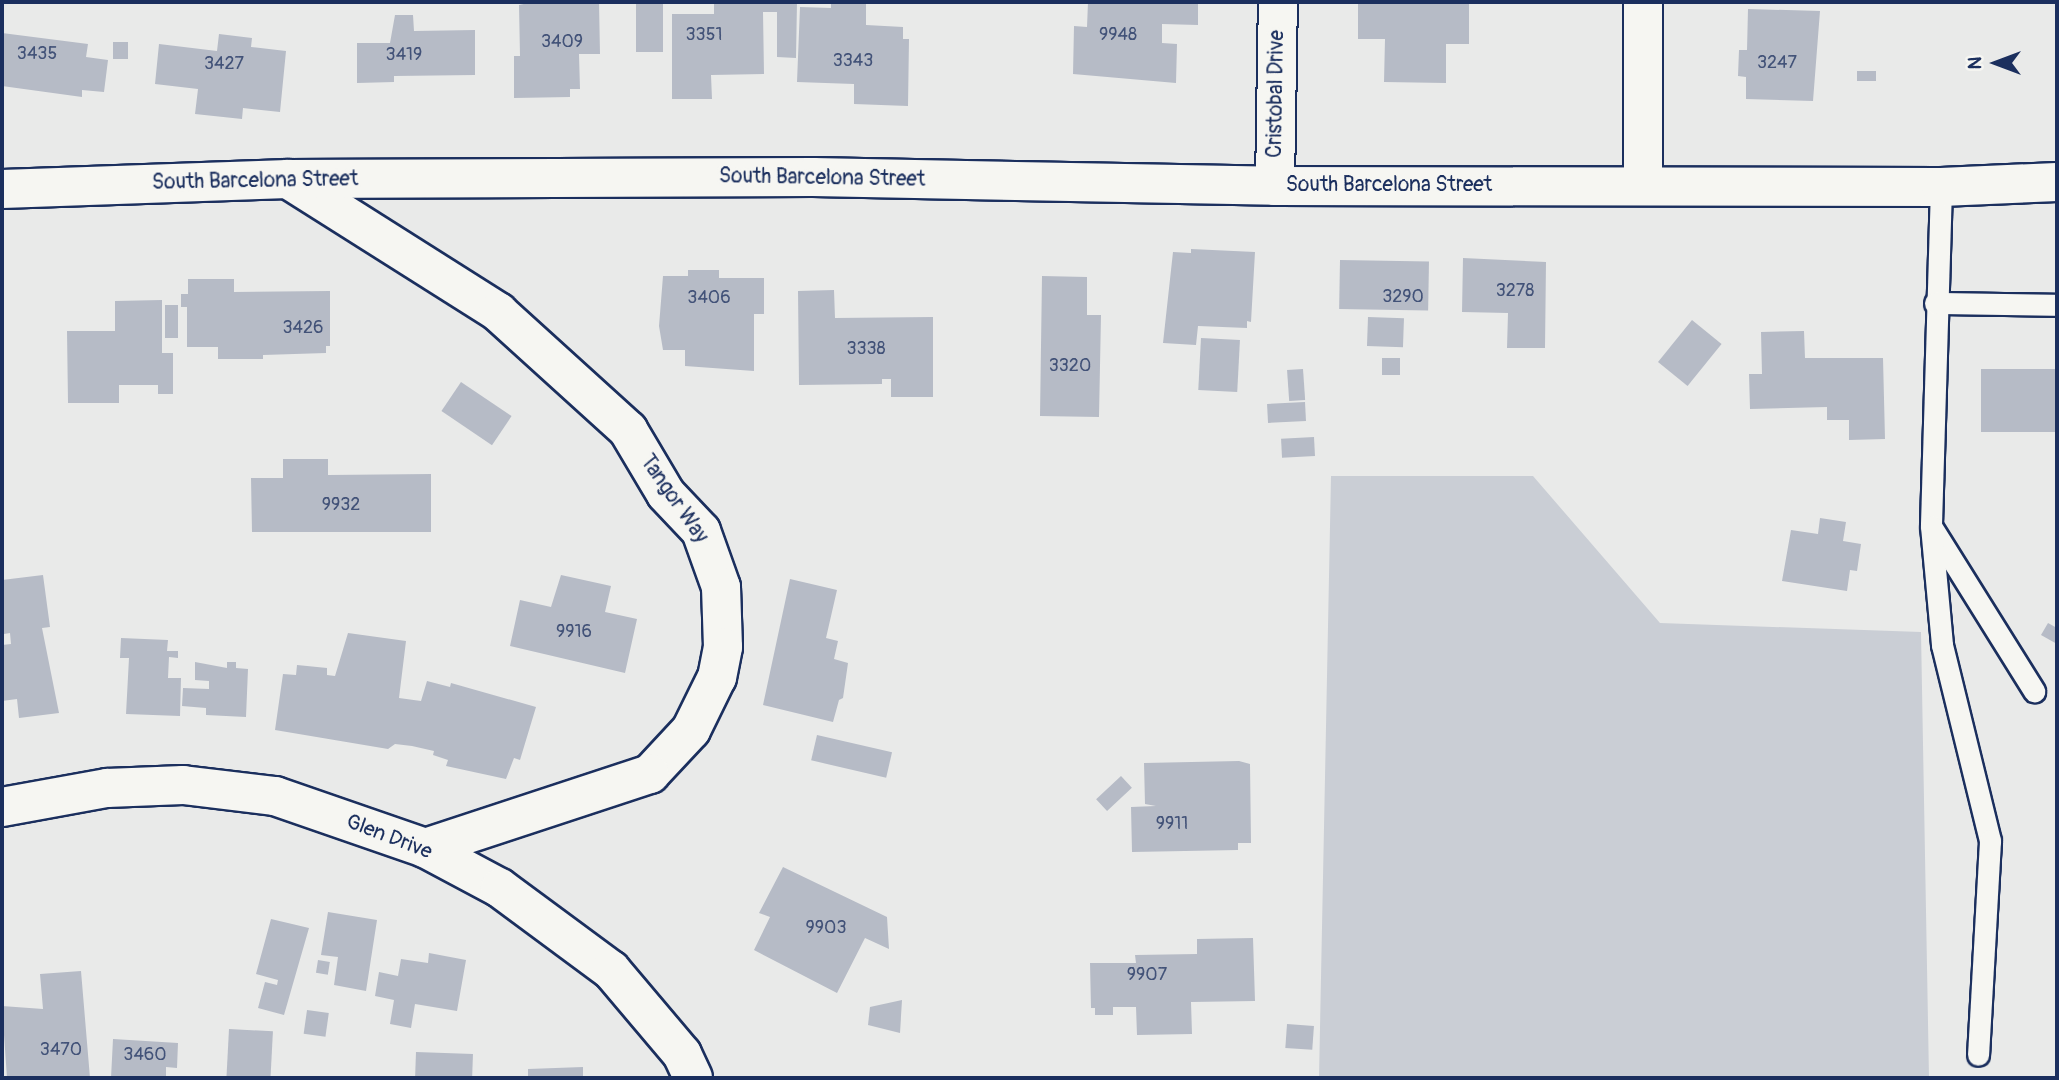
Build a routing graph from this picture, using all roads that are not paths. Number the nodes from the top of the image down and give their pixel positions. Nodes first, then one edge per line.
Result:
1 (1278, 2) edge
2 (1643, 2) edge
3 (288, 179) junction
4 (2057, 182) edge
5 (1643, 183) junction
6 (1275, 186) junction
7 (1941, 187) junction
8 (2, 188) edge
9 (1935, 303) junction
10 (2057, 305) edge
11 (1931, 526) junction
12 (2034, 691) dead end
13 (2, 807) edge
14 (425, 848) junction
15 (1978, 1055) dead end
16 (694, 1078) edge

1 - 6 street, Cristobal Drive
2 - 5 street
3 - 6 street, South Barcelona Street
3 - 8 street, South Barcelona Street
3 - 14 street, Tangor Way
4 - 7 street, South Barcelona Street
5 - 6 street, South Barcelona Street
5 - 7 street, South Barcelona Street
7 - 9 lane
9 - 10 lane
9 - 11 lane
11 - 12 lane
11 - 15 lane
13 - 14 street, Glen Drive
14 - 16 street, Glen Drive

